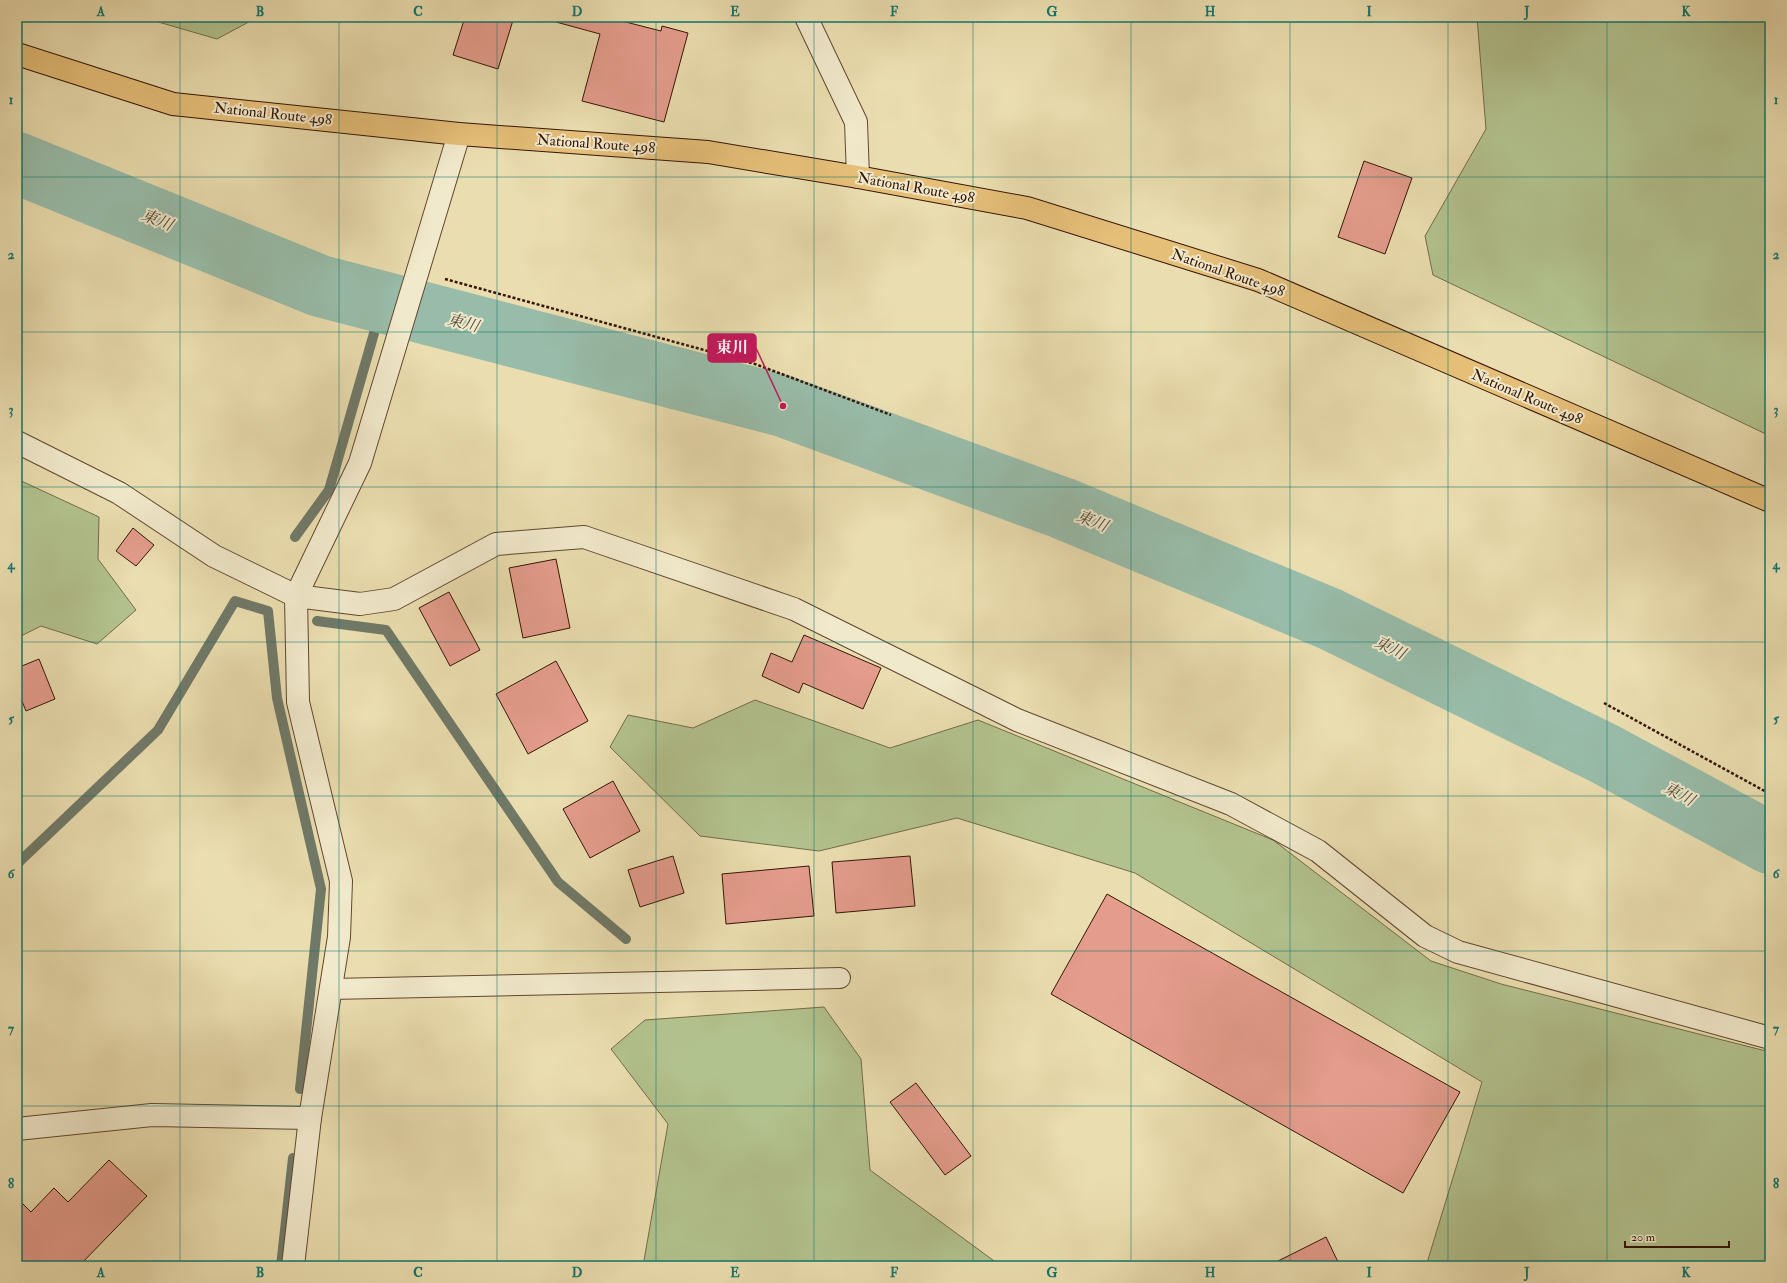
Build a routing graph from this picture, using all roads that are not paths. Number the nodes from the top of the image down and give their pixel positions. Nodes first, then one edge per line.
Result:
1 (806, 17) edge
2 (17, 54) edge
3 (460, 134) junction
4 (858, 177) junction
5 (17, 442) edge
6 (1770, 501) edge
7 (296, 596) junction
8 (840, 978) dead end
9 (331, 989) junction
10 (1770, 1038) edge
11 (310, 1118) junction
12 (17, 1129) edge
13 (293, 1266) edge

1 - 4 street
2 - 3 highway, National Route 498
3 - 4 highway, National Route 498
3 - 7 street
4 - 6 highway, National Route 498
5 - 7 street
7 - 9 street
7 - 10 street
8 - 9 lane
9 - 11 street
11 - 12 street
11 - 13 street

